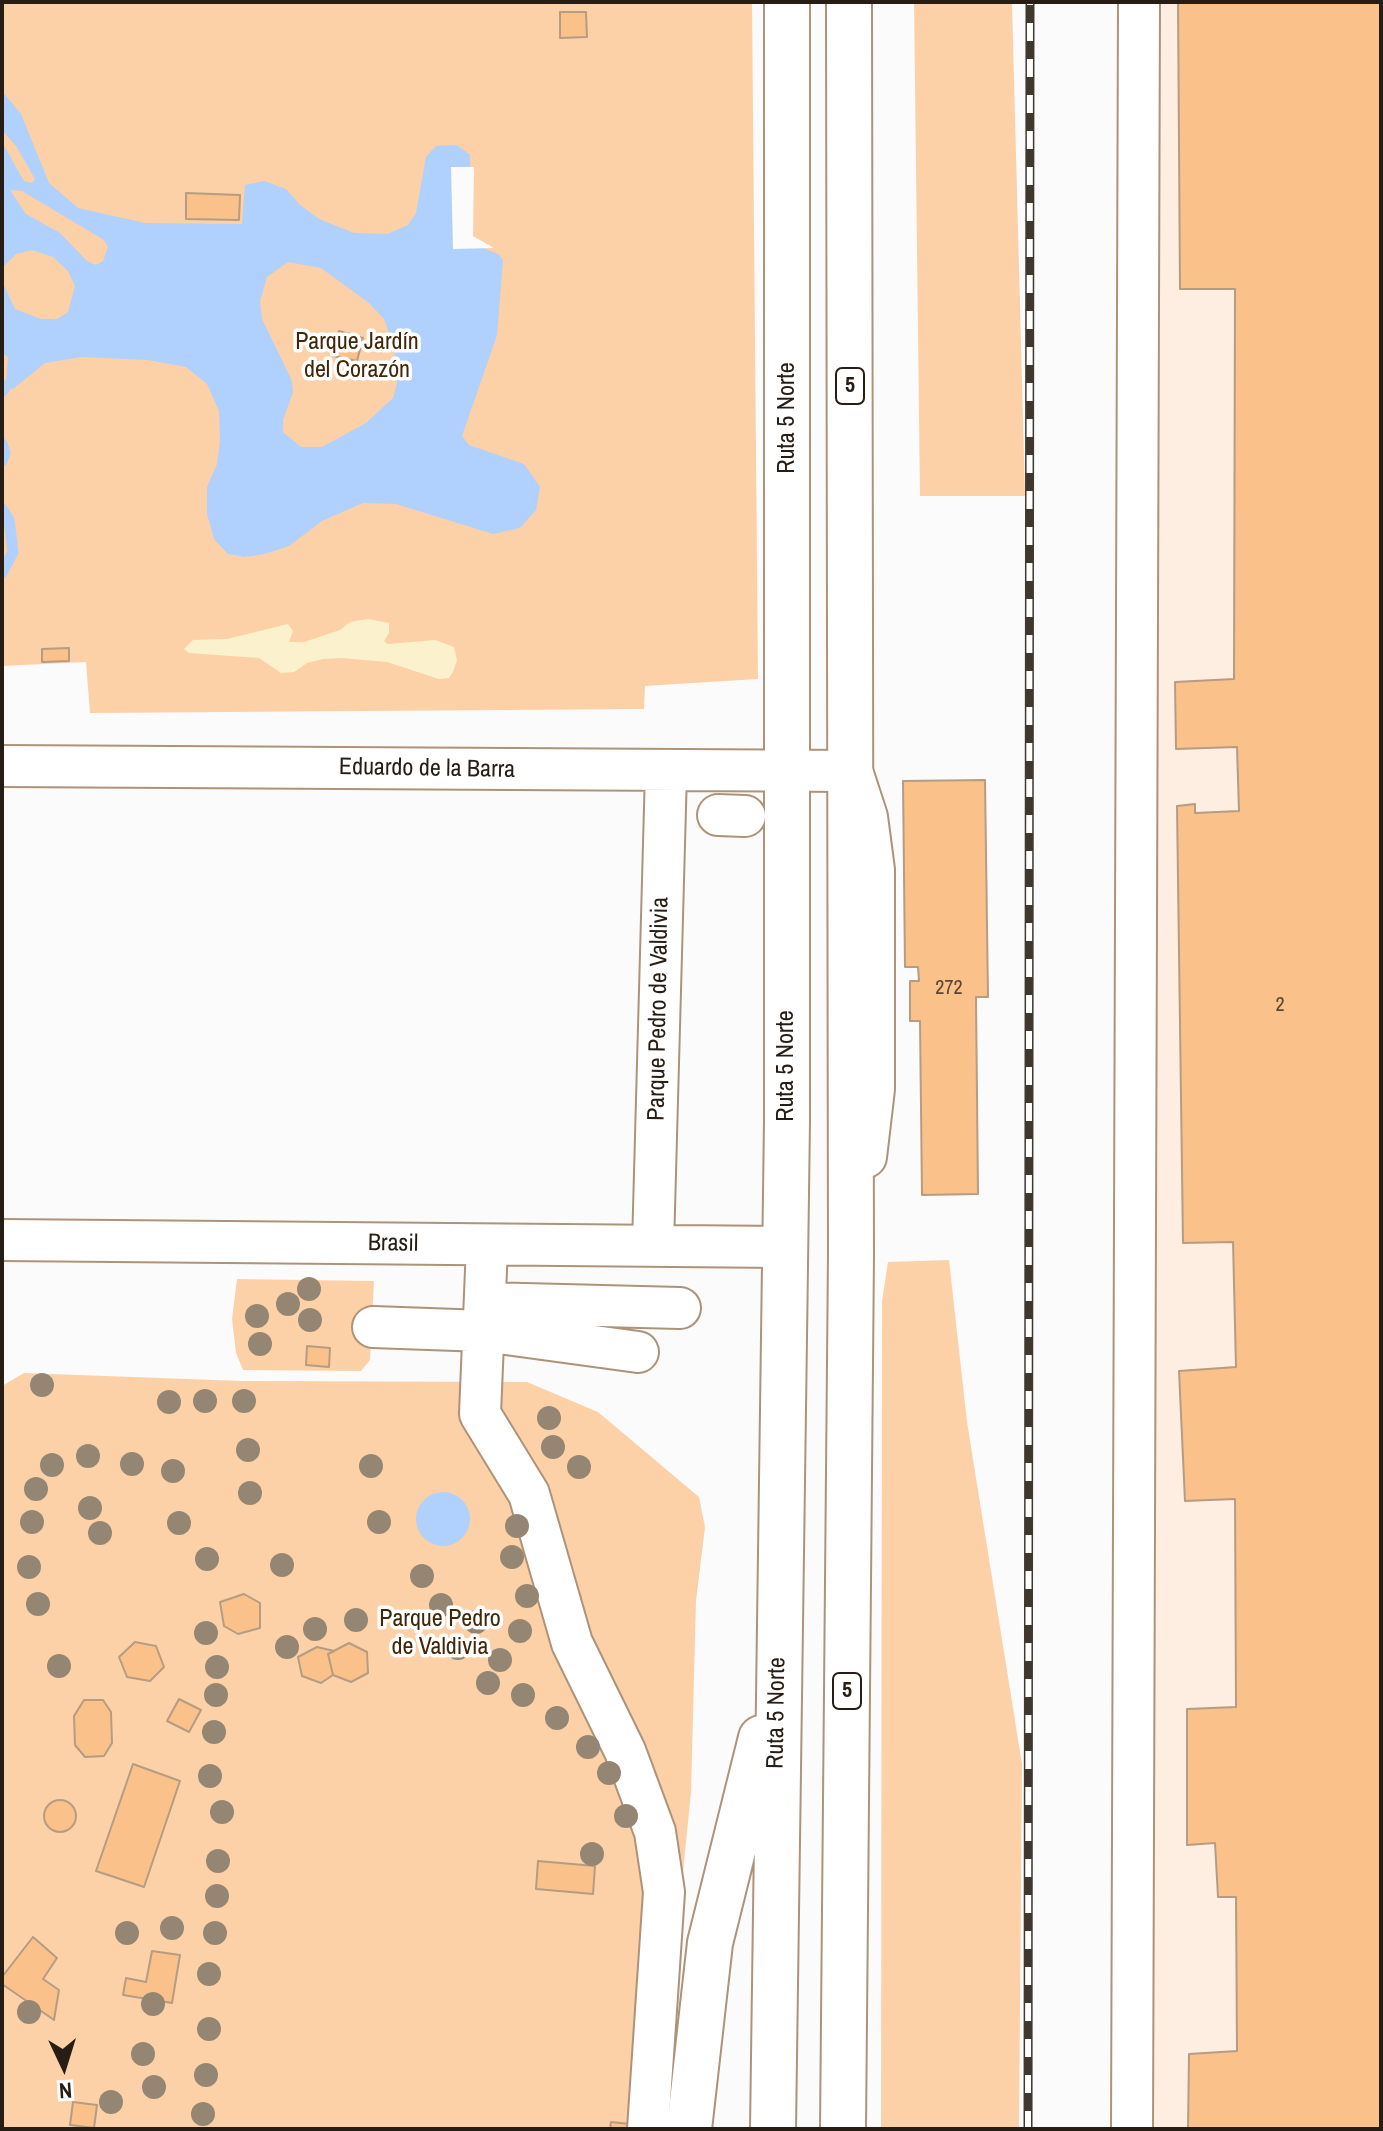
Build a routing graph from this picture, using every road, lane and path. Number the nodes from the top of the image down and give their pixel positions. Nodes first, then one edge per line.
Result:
1 (787, 2) edge
2 (849, 2) edge
3 (1139, 2) edge
4 (2, 766) edge
5 (789, 769) junction
6 (666, 771) junction
7 (852, 771) junction
8 (2, 1240) edge
9 (487, 1246) junction
10 (653, 1246) junction
11 (785, 1247) junction
12 (680, 1308) dead end
13 (485, 1317) junction
14 (373, 1327) dead end
15 (638, 1352) dead end
16 (777, 1678) junction
17 (648, 2129) edge
18 (689, 2129) edge
19 (773, 2129) edge
20 (843, 2129) edge
21 (1132, 2129) edge

1 - 5 highway, Ruta 5 Norte
2 - 7 highway, 5
3 - 21 street
4 - 6 street, Eduardo de la Barra
5 - 6 street, Eduardo de la Barra
5 - 7 street, Eduardo de la Barra
5 - 11 highway, Ruta 5 Norte
6 - 10 street, Parque Pedro de Valdivia
7 - 20 highway, 5
8 - 9 street, Brasil
9 - 10 street, Brasil
9 - 13 street
10 - 11 street, Brasil
11 - 16 highway, Ruta 5 Norte
12 - 13 street
13 - 14 street
13 - 15 street
13 - 17 street
16 - 18 highway
16 - 19 highway, Ruta 5 Norte

